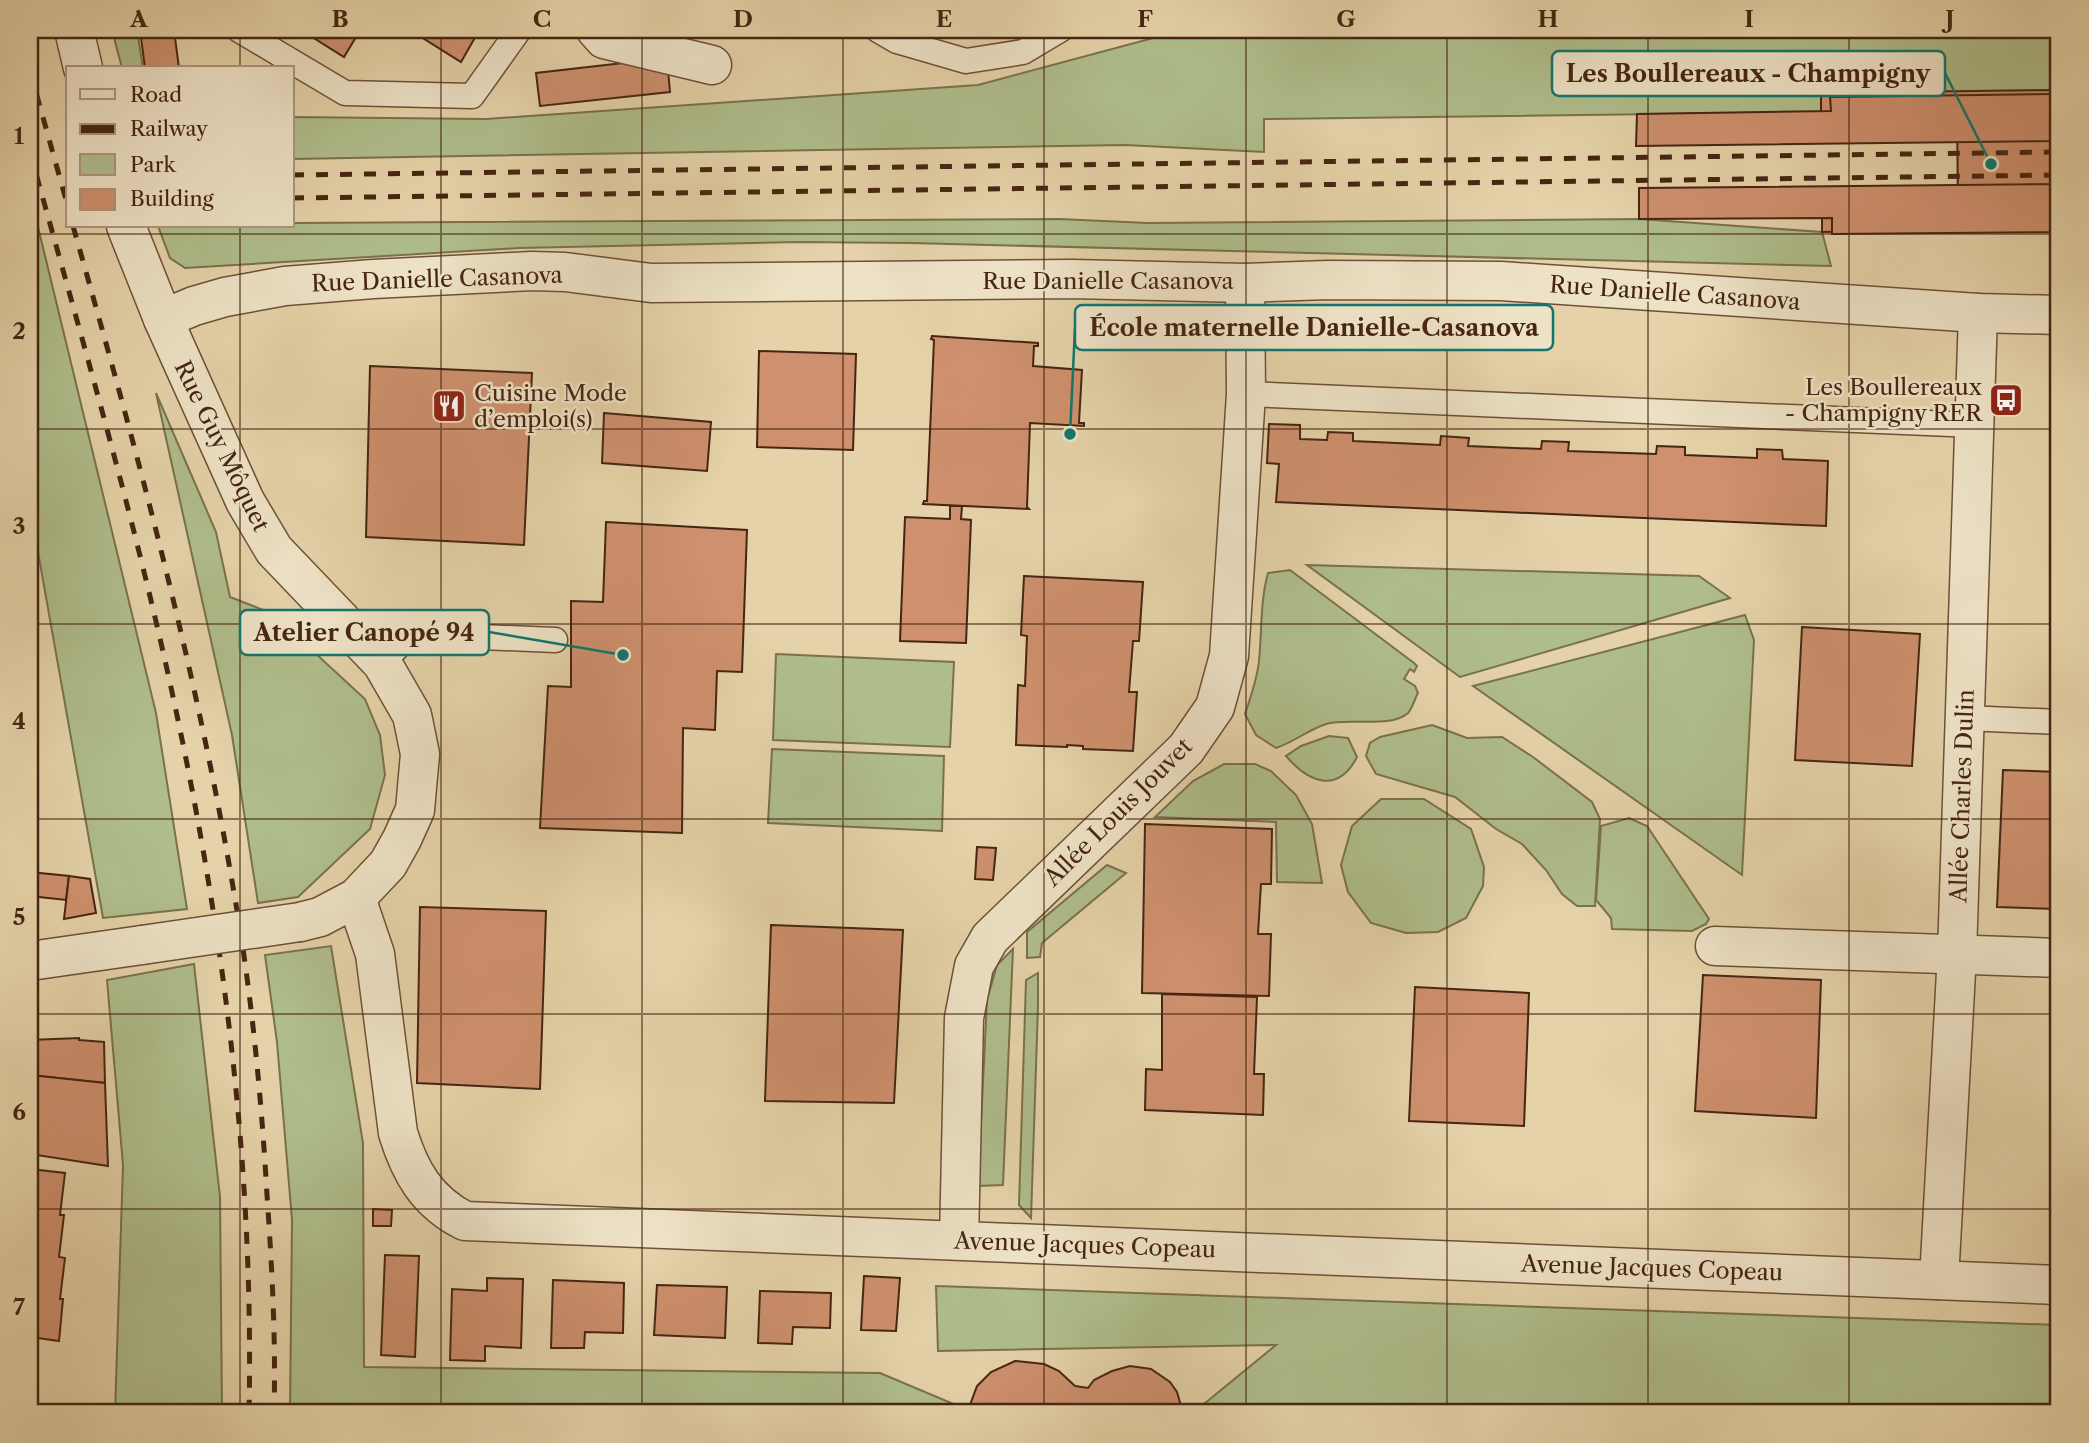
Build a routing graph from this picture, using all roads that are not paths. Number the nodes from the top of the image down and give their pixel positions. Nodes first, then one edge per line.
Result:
1 (74, 30) edge
2 (239, 30) edge
3 (519, 30) edge
4 (596, 30) edge
5 (878, 30) edge
6 (1060, 30) edge
7 (712, 65) dead end
8 (83, 66) edge
9 (127, 228) edge
10 (1245, 283) junction
11 (1978, 313) junction
12 (2059, 315) edge
13 (163, 319) junction
14 (1246, 394) junction
15 (1975, 425) junction
16 (555, 640) dead end
17 (382, 663) junction
18 (1965, 718) junction
19 (2059, 722) edge
20 (356, 898) junction
21 (1715, 946) dead end
22 (1957, 954) junction
23 (2059, 958) edge
24 (30, 961) edge
25 (959, 1240) junction
26 (1938, 1280) junction
27 (2059, 1285) edge

1 - 8 street
2 - 3 lane
4 - 7 street
5 - 6 lane
9 - 13 street, Rue Guy Môquet
10 - 11 street, Rue Danielle Casanova
10 - 13 street, Rue Danielle Casanova
10 - 14 street, Allée Louis Jouvet
11 - 12 street, Rue Danielle Casanova
11 - 15 street, Allée Charles Dulin
13 - 17 street, Rue Guy Môquet
14 - 15 lane
14 - 25 street, Allée Louis Jouvet
15 - 18 street, Allée Charles Dulin
16 - 17 lane
17 - 20 street, Rue Guy Môquet
18 - 19 lane
18 - 22 street, Allée Charles Dulin
20 - 24 street, Rue Guy Môquet, bridge
20 - 25 street, Avenue Jacques Copeau
21 - 22 street
22 - 23 street
22 - 26 street, Allée Charles Dulin
25 - 26 street, Avenue Jacques Copeau
26 - 27 street, Avenue Jacques Copeau

